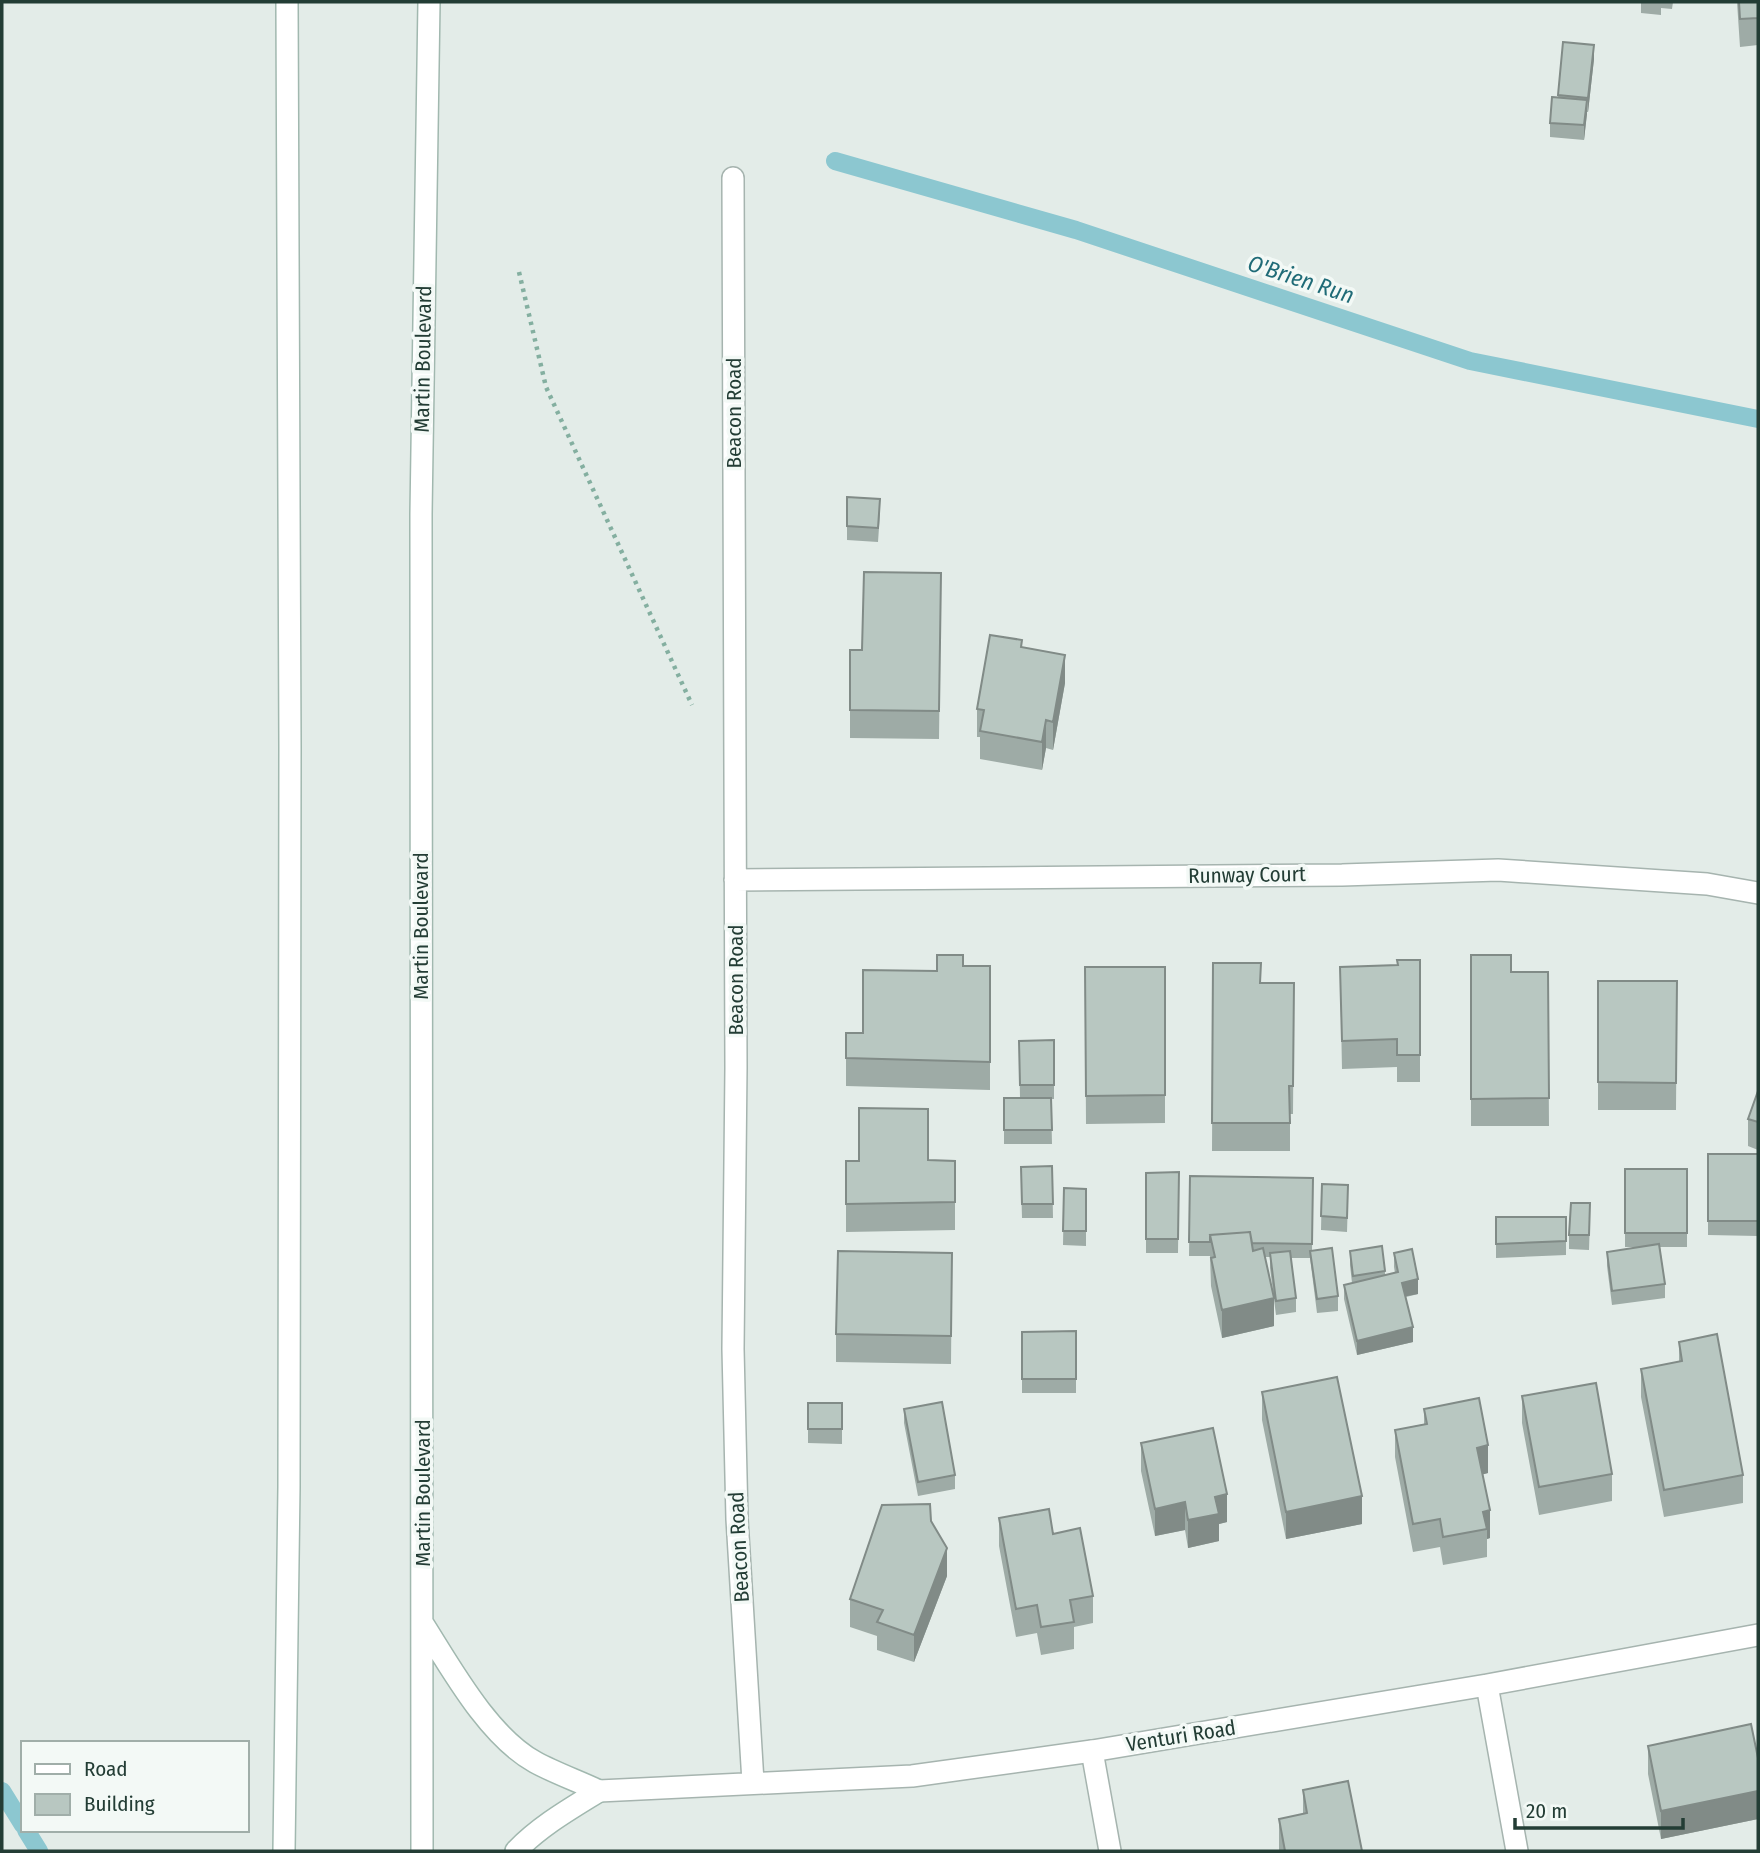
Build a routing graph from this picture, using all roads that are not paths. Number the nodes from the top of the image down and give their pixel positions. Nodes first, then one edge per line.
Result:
1 (287, 2) edge
2 (429, 2) edge
3 (733, 178) dead end
4 (735, 880) junction
5 (1758, 893) edge
6 (423, 1624) junction
7 (1758, 1635) edge
8 (1487, 1685) junction
9 (1092, 1751) junction
10 (753, 1782) junction
11 (599, 1791) junction
12 (284, 1851) edge
13 (422, 1851) edge
14 (516, 1851) edge
15 (1110, 1851) edge
16 (1517, 1851) edge

1 - 12 main road
2 - 6 main road, Martin Boulevard
3 - 4 main road, Beacon Road
4 - 5 main road, Runway Court
4 - 10 main road, Beacon Road
6 - 11 main road
6 - 13 main road, Martin Boulevard
7 - 8 main road, Venturi Road
8 - 9 main road, Venturi Road
8 - 16 main road
9 - 10 main road, Venturi Road
9 - 15 main road
10 - 11 main road, Venturi Road
11 - 14 main road

